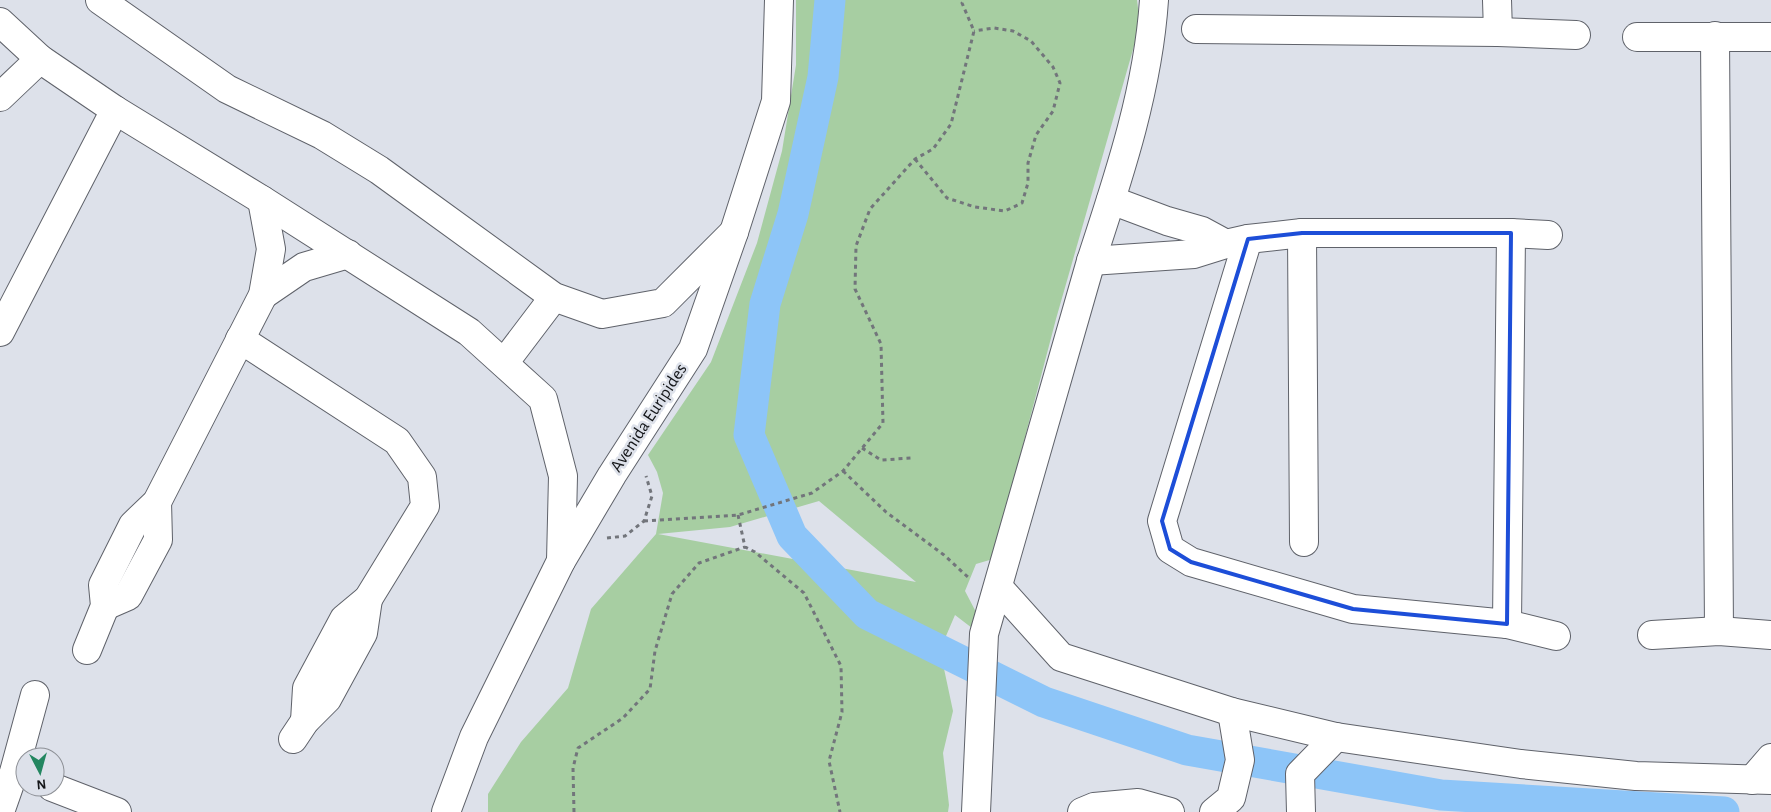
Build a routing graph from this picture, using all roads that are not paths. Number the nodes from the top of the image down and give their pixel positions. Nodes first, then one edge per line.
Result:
1 (100, 0) edge
2 (779, 0) edge
3 (1154, 0) edge
4 (1497, 0) edge
5 (0, 22) edge
6 (1196, 29) dead end
7 (1498, 32) junction
8 (1576, 35) dead end
9 (1715, 36) junction
10 (1636, 37) dead end
11 (1771, 37) edge
12 (40, 59) junction
13 (0, 97) edge
14 (114, 110) junction
15 (262, 200) junction
16 (1111, 200) junction
17 (734, 232) junction
18 (1302, 233) junction
19 (1511, 233) junction
20 (1548, 235) dead end
21 (1237, 241) junction
22 (348, 254) junction
23 (1091, 261) junction
24 (263, 295) junction
25 (554, 297) junction
26 (0, 332) edge
27 (240, 339) junction
28 (504, 363) junction
29 (1304, 542) dead end
30 (561, 561) junction
31 (997, 595) junction
32 (1507, 624) junction
33 (1719, 630) junction
34 (1652, 635) dead end
35 (1771, 635) edge
36 (1556, 636) dead end
37 (87, 650) dead end
38 (35, 695) dead end
39 (1232, 712) junction
40 (299, 730) dead end
41 (1336, 737) junction
42 (25, 747) edge
43 (1771, 758) edge
44 (1762, 780) edge
45 (15, 784) edge
46 (65, 792) edge
47 (0, 812) edge
48 (117, 812) edge
49 (446, 812) edge
50 (976, 812) edge
51 (1082, 812) edge
52 (1170, 812) edge
53 (1214, 812) edge
54 (1301, 812) edge

1 - 25 street
2 - 17 street, Avenida Euripides
3 - 16 street
4 - 7 street
5 - 12 street
6 - 7 street
7 - 8 street
9 - 10 street
9 - 11 street
9 - 33 street
12 - 13 street
12 - 14 street
14 - 15 street
14 - 26 street
15 - 22 street
15 - 24 street
16 - 21 street
16 - 23 street
17 - 25 street
17 - 30 street, Avenida Euripides
18 - 19 street
18 - 21 street
18 - 29 street
19 - 20 street
19 - 32 street
21 - 23 street
21 - 32 street
22 - 24 street
22 - 28 street
23 - 31 street
24 - 27 street
25 - 28 street
27 - 37 street
27 - 40 street
28 - 30 street
30 - 49 street, Avenida Euripides
31 - 39 street
31 - 50 street
32 - 36 street
33 - 34 street
33 - 35 street
38 - 42 street
39 - 41 street
39 - 53 street
41 - 44 street
41 - 54 street
43 - 44 street
45 - 47 street
46 - 48 street
51 - 52 street

